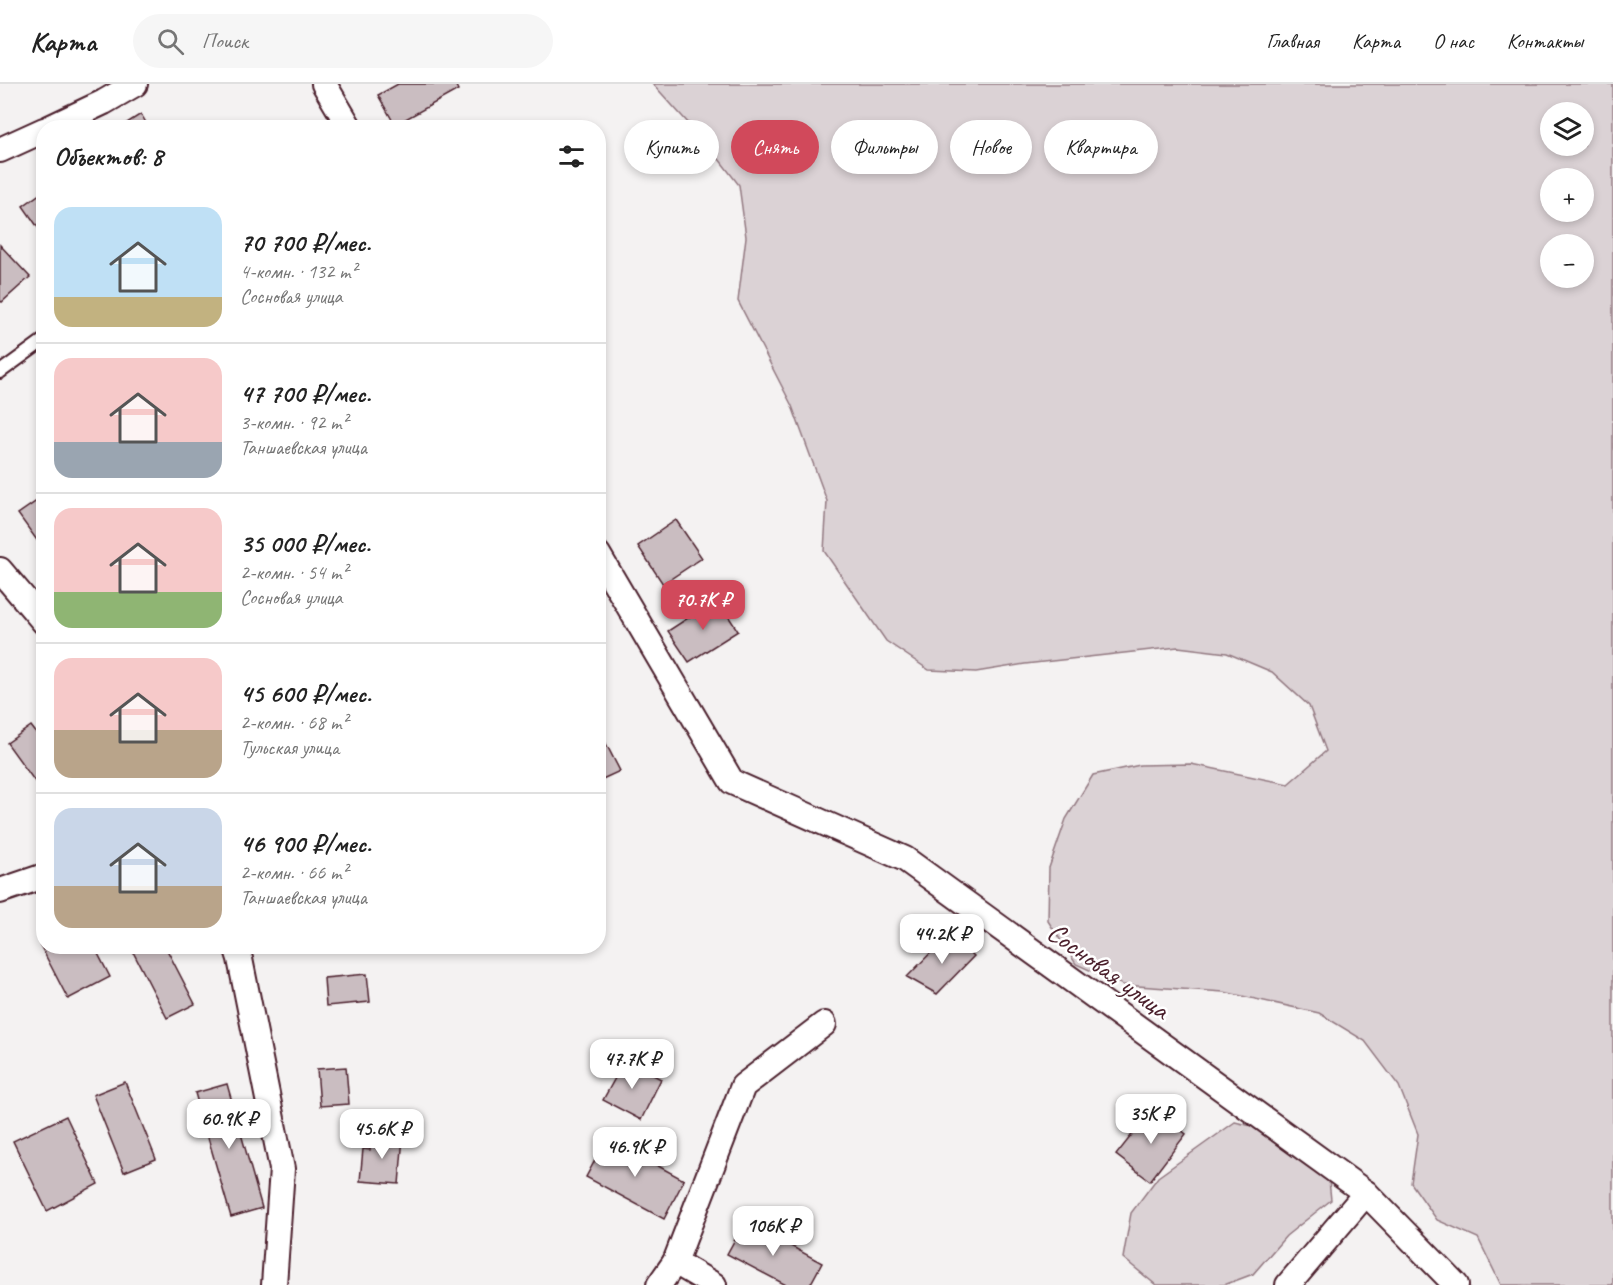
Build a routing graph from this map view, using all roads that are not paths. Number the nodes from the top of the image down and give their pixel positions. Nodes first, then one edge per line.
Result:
1 (135, 84) edge
2 (324, 84) edge
3 (68, 120) edge
4 (345, 120) edge
5 (36, 135) edge
6 (0, 150) edge
7 (36, 346) edge
8 (0, 372) edge
9 (606, 568) edge
10 (0, 570) edge
11 (36, 613) edge
12 (36, 879) edge
13 (0, 891) edge
14 (238, 954) edge
15 (824, 1024) dead end
16 (1366, 1193) junction
17 (675, 1262) junction
18 (274, 1285) edge
19 (660, 1285) edge
20 (714, 1285) edge
21 (1288, 1285) edge
22 (1456, 1285) edge

1 - 3 street
2 - 4 street
5 - 6 street
7 - 8 lane
9 - 16 street, Сосновая улица
10 - 11 street
12 - 13 street
14 - 18 street
15 - 17 street
16 - 21 street
16 - 22 street, Сосновая улица
17 - 19 street
17 - 20 street

